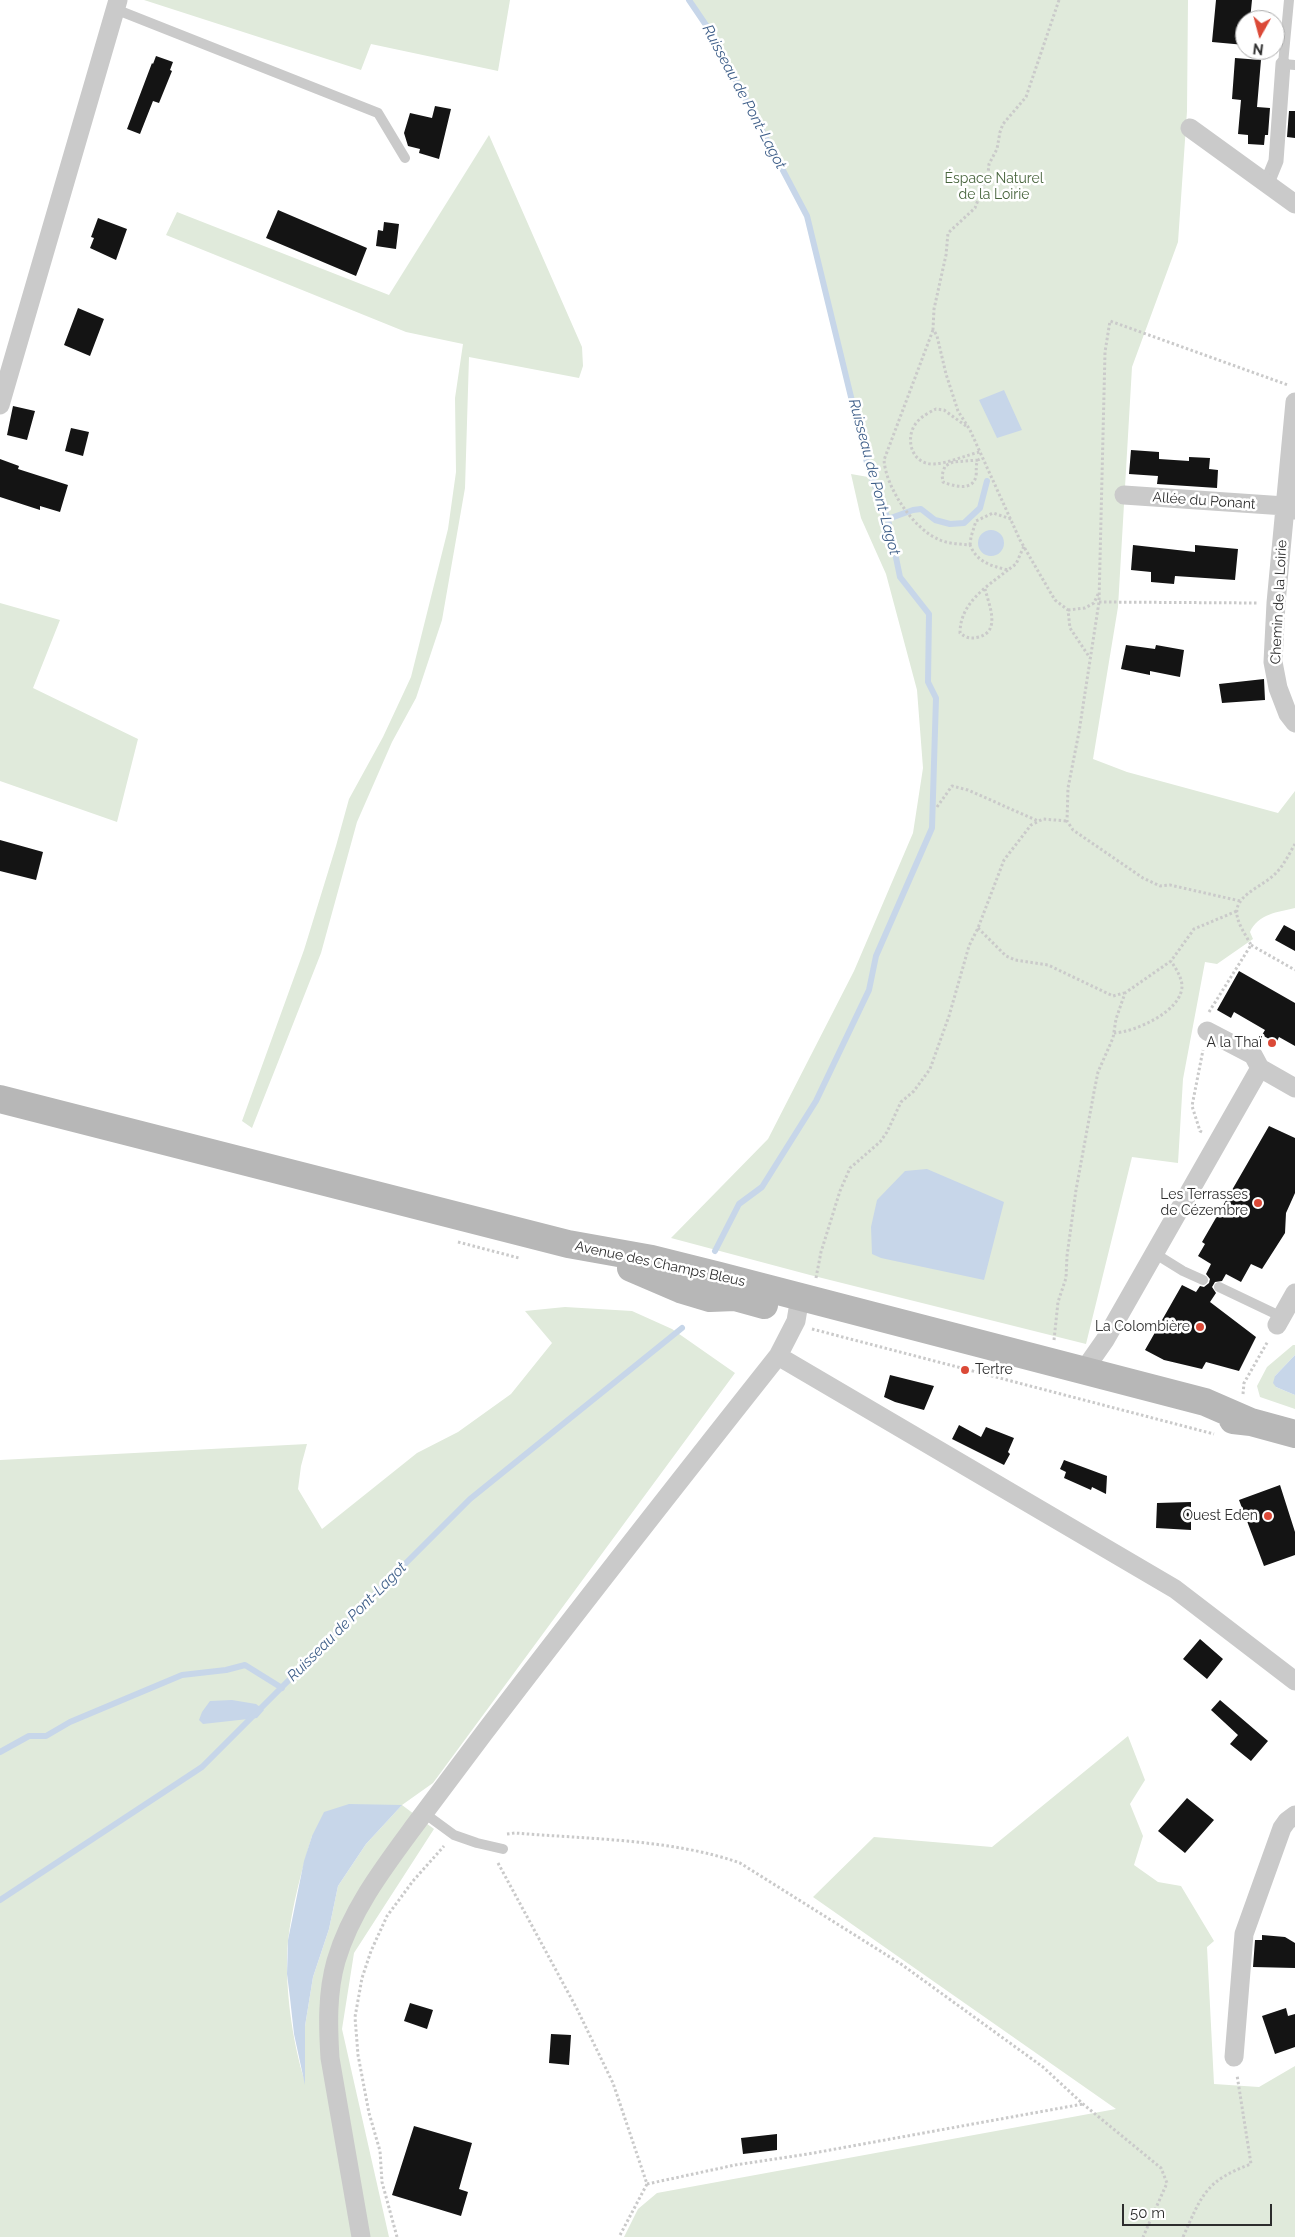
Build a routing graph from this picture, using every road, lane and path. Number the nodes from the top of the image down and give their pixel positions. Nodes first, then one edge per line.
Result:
1 (1059, 0) edge
2 (1288, 0) edge
3 (116, 5) edge
4 (1289, 64) edge
5 (1190, 128) dead end
6 (405, 158) dead end
7 (1267, 183) junction
8 (1295, 204) edge
9 (933, 329) junction
10 (1295, 388) edge
11 (1295, 402) edge
12 (0, 405) edge
13 (970, 430) junction
14 (980, 452) junction
15 (980, 459) junction
16 (1124, 495) dead end
17 (1290, 508) edge
18 (1011, 519) junction
19 (970, 545) junction
20 (1024, 546) junction
21 (1008, 570) junction
22 (984, 589) junction
23 (1099, 591) junction
24 (1099, 602) junction
25 (1276, 603) junction
26 (1068, 610) junction
27 (1090, 658) junction
28 (1295, 723) edge
29 (936, 806) dead end
30 (1038, 821) junction
31 (1067, 822) junction
32 (1295, 844) edge
33 (1240, 901) junction
34 (1237, 911) junction
35 (978, 928) junction
36 (1251, 945) junction
37 (1171, 961) junction
38 (1295, 970) edge
39 (1125, 993) junction
40 (1207, 1031) junction
41 (1114, 1033) junction
42 (1260, 1068) junction
43 (1295, 1088) edge
44 (0, 1099) edge
45 (1218, 1140) junction
46 (454, 1242) dead end
47 (1154, 1253) junction
48 (527, 1259) dead end
49 (1203, 1280) dead end
50 (1219, 1287) dead end
51 (1295, 1293) edge
52 (801, 1304) junction
53 (1279, 1321) junction
54 (1054, 1342) dead end
55 (778, 1356) junction
56 (1084, 1370) junction
57 (1047, 1377) junction
58 (1244, 1383) dead end
59 (1251, 1422) junction
60 (1295, 1434) edge
61 (1219, 1435) dead end
62 (1295, 1681) edge
63 (424, 1813) junction
64 (1295, 1815) edge
65 (454, 1835) junction
66 (489, 1846) junction
67 (503, 1849) dead end
68 (1234, 2057) joint
69 (1083, 2104) junction
70 (647, 2184) junction
71 (361, 2237) edge
72 (397, 2237) edge
73 (619, 2237) edge
74 (1143, 2237) edge
75 (1183, 2237) edge

1 - 9 path
2 - 4 lane
3 - 6 lane
3 - 12 street
4 - 7 street
5 - 7 street
7 - 8 street
9 - 13 path
9 - 19 path
10 - 23 path
11 - 17 street, Chemin de la Loirie
13 - 14 path
13 - 14 path
14 - 15 path
15 - 15 path
15 - 18 path
16 - 17 street, Allée du Ponant
17 - 25 street, Chemin de la Loirie
18 - 19 path
18 - 20 path
19 - 21 path
20 - 21 path
20 - 26 path
21 - 22 path
22 - 22 path
23 - 24 path
23 - 26 path
24 - 25 path
24 - 27 path
25 - 28 street, Chemin de la Loirie
26 - 27 path
27 - 31 path
29 - 30 path
30 - 31 path
30 - 35 path
31 - 33 path
32 - 33 path
33 - 34 path
34 - 36 path
34 - 37 path
35 - 39 path
35 - 52 path
36 - 38 path
36 - 40 path
37 - 39 path
37 - 41 path
39 - 41 path
40 - 42 street
40 - 45 path
41 - 54 path
42 - 43 street
42 - 45 street
44 - 52 main road, Avenue des Champs Bleus
45 - 47 street
46 - 48 path
47 - 49 lane
47 - 56 street
50 - 53 lane
51 - 53 street
52 - 55 street
52 - 56 main road, Avenue des Champs Bleus
52 - 57 main road, Avenue des Champs Bleus
52 - 61 path
53 - 58 path
55 - 62 street
55 - 63 street
56 - 57 main road, Avenue des Champs Bleus
56 - 59 main road, Avenue des Champs Bleus
57 - 59 main road, Avenue des Champs Bleus
59 - 60 main road, Avenue des Champs Bleus
63 - 65 lane
63 - 71 street
64 - 68 street
65 - 66 lane
65 - 72 path
66 - 67 lane
66 - 69 path
66 - 70 path
68 - 75 path
69 - 70 path
69 - 74 path
70 - 73 path

